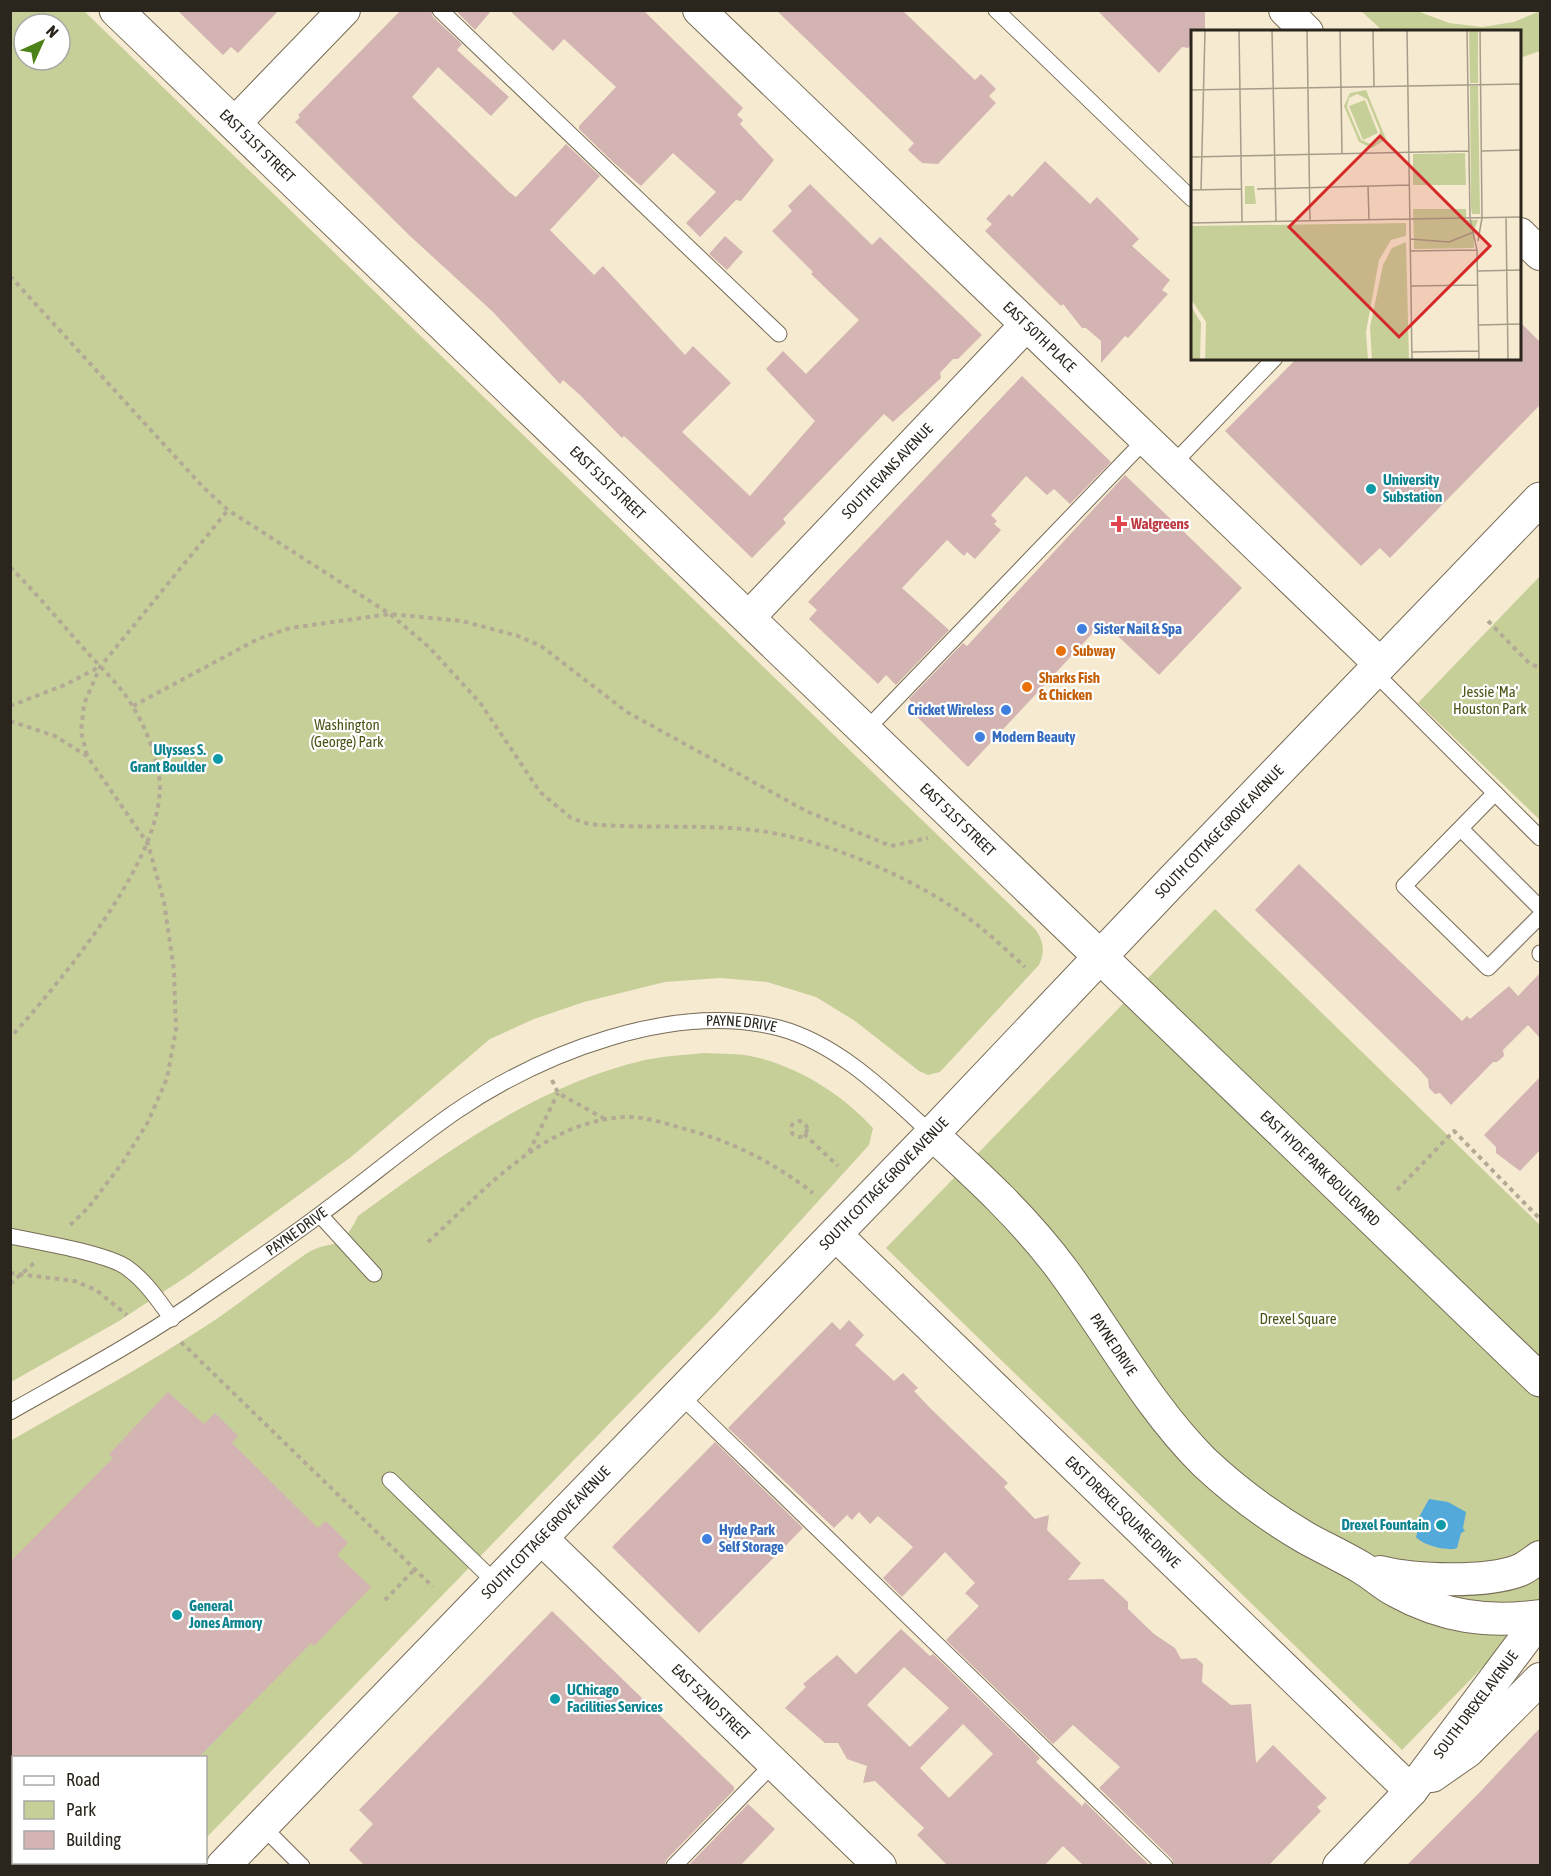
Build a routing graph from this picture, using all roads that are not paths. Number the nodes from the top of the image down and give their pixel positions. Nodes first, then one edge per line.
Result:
1 (116, 10) edge
2 (344, 10) edge
3 (440, 10) edge
4 (699, 10) edge
5 (996, 10) edge
6 (1285, 10) edge
7 (1305, 30) edge
8 (234, 124) junction
9 (1191, 198) edge
10 (1521, 235) edge
11 (1540, 254) edge
12 (1026, 325) junction
13 (779, 334) dead end
14 (1273, 360) edge
15 (1146, 439) junction
16 (1172, 465) junction
17 (1540, 499) edge
18 (748, 617) junction
19 (1377, 668) junction
20 (866, 730) junction
21 (1496, 793) junction
22 (1461, 828) junction
23 (1540, 838) edge
24 (1540, 908) edge
25 (1540, 915) edge
26 (1101, 956) junction
27 (932, 1134) junction
28 (320, 1215) junction
29 (835, 1234) junction
30 (10, 1236) edge
31 (374, 1274) dead end
32 (172, 1319) junction
33 (1540, 1380) edge
34 (679, 1394) junction
35 (10, 1412) edge
36 (390, 1480) dead end
37 (541, 1538) junction
38 (1530, 1564) edge
39 (1362, 1568) junction
40 (497, 1584) junction
41 (1540, 1618) edge
42 (1540, 1679) edge
43 (774, 1763) junction
44 (1411, 1791) junction
45 (261, 1826) junction
46 (223, 1866) edge
47 (302, 1866) edge
48 (674, 1866) edge
49 (880, 1866) edge
50 (1165, 1866) edge
51 (1339, 1866) edge

1 - 8 main road, EAST 51ST STREET
2 - 8 street
3 - 13 lane
4 - 12 street, EAST 50TH PLACE
5 - 9 lane
6 - 7 street
8 - 18 main road, EAST 51ST STREET
10 - 11 street
12 - 15 street, EAST 50TH PLACE
12 - 18 street, SOUTH EVANS AVENUE
14 - 16 lane
15 - 16 street, EAST 50TH PLACE
15 - 20 lane
16 - 19 street, EAST 50TH PLACE
17 - 19 main road, SOUTH COTTAGE GROVE AVENUE
18 - 20 main road, EAST 51ST STREET
19 - 21 lane
19 - 26 main road, SOUTH COTTAGE GROVE AVENUE
20 - 26 main road, EAST 51ST STREET
21 - 22 lane
21 - 23 lane
22 - 24 lane
22 - 25 lane
26 - 27 main road, SOUTH COTTAGE GROVE AVENUE
26 - 33 main road, EAST HYDE PARK BOULEVARD
27 - 28 lane, PAYNE DRIVE
27 - 29 main road, SOUTH COTTAGE GROVE AVENUE
27 - 39 street, PAYNE DRIVE
28 - 31 lane
28 - 32 lane, PAYNE DRIVE
29 - 34 main road, SOUTH COTTAGE GROVE AVENUE
29 - 44 street, EAST DREXEL SQUARE DRIVE
30 - 32 lane
32 - 35 lane, PAYNE DRIVE
34 - 37 main road, SOUTH COTTAGE GROVE AVENUE
34 - 50 lane
36 - 40 lane
37 - 40 main road, SOUTH COTTAGE GROVE AVENUE
37 - 43 street, EAST 52ND STREET
38 - 39 street, PAYNE DRIVE
39 - 41 street, PAYNE DRIVE
40 - 45 main road, SOUTH COTTAGE GROVE AVENUE
41 - 44 street, SOUTH DREXEL AVENUE
42 - 44 street, SOUTH DREXEL AVENUE
43 - 48 lane
43 - 49 street, EAST 52ND STREET
44 - 51 street, SOUTH DREXEL AVENUE
45 - 46 main road, SOUTH COTTAGE GROVE AVENUE
45 - 47 lane

